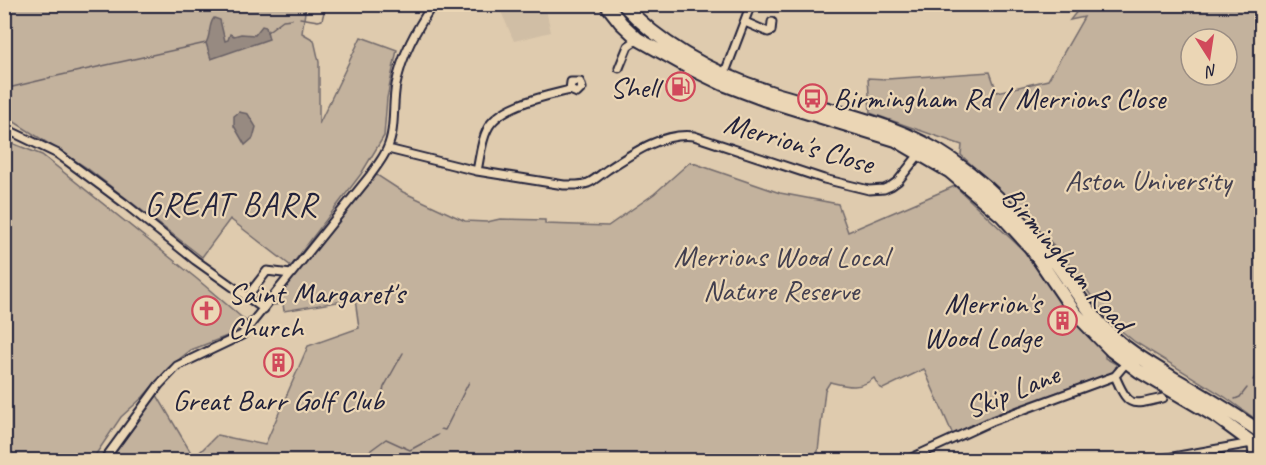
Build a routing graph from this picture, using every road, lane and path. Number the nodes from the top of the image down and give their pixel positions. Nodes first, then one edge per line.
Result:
1 (433, 4) edge
2 (606, 4) edge
3 (751, 4) edge
4 (621, 5) edge
5 (745, 22) junction
6 (772, 22) dead end
7 (634, 35) junction
8 (619, 68) dead end
9 (724, 75) junction
10 (570, 90) dead end
11 (4, 128) edge
12 (390, 140) junction
13 (387, 149) junction
14 (923, 149) junction
15 (402, 152) junction
16 (477, 171) junction
17 (291, 274) junction
18 (246, 298) junction
19 (264, 309) junction
20 (1126, 363) junction
21 (1115, 376) junction
22 (1163, 398) dead end
23 (1243, 428) junction
24 (1262, 434) edge
25 (1257, 446) edge
26 (1189, 457) edge
27 (104, 460) edge
28 (912, 460) edge
29 (1156, 460) edge
30 (1253, 460) edge

1 - 12 street
2 - 7 highway, Birmingham Road
3 - 5 street
4 - 7 highway
4 - 9 highway, Birmingham Road
5 - 6 street
5 - 9 street
7 - 8 street
7 - 14 highway, Birmingham Road
9 - 14 highway, Birmingham Road
10 - 16 street
11 - 18 street
12 - 13 street
12 - 15 street
13 - 15 street
13 - 17 street
14 - 16 street, Merrion's Close
14 - 20 highway, Birmingham Road
14 - 23 highway, Birmingham Road
15 - 16 street
17 - 18 street
17 - 19 street
18 - 19 street
19 - 27 street
20 - 21 street, Skip Lane
20 - 23 highway, Birmingham Road
21 - 22 street
21 - 28 street, Skip Lane
23 - 24 highway, Birmingham Road
23 - 25 highway, Birmingham Road
25 - 26 street
25 - 30 street
26 - 29 street

